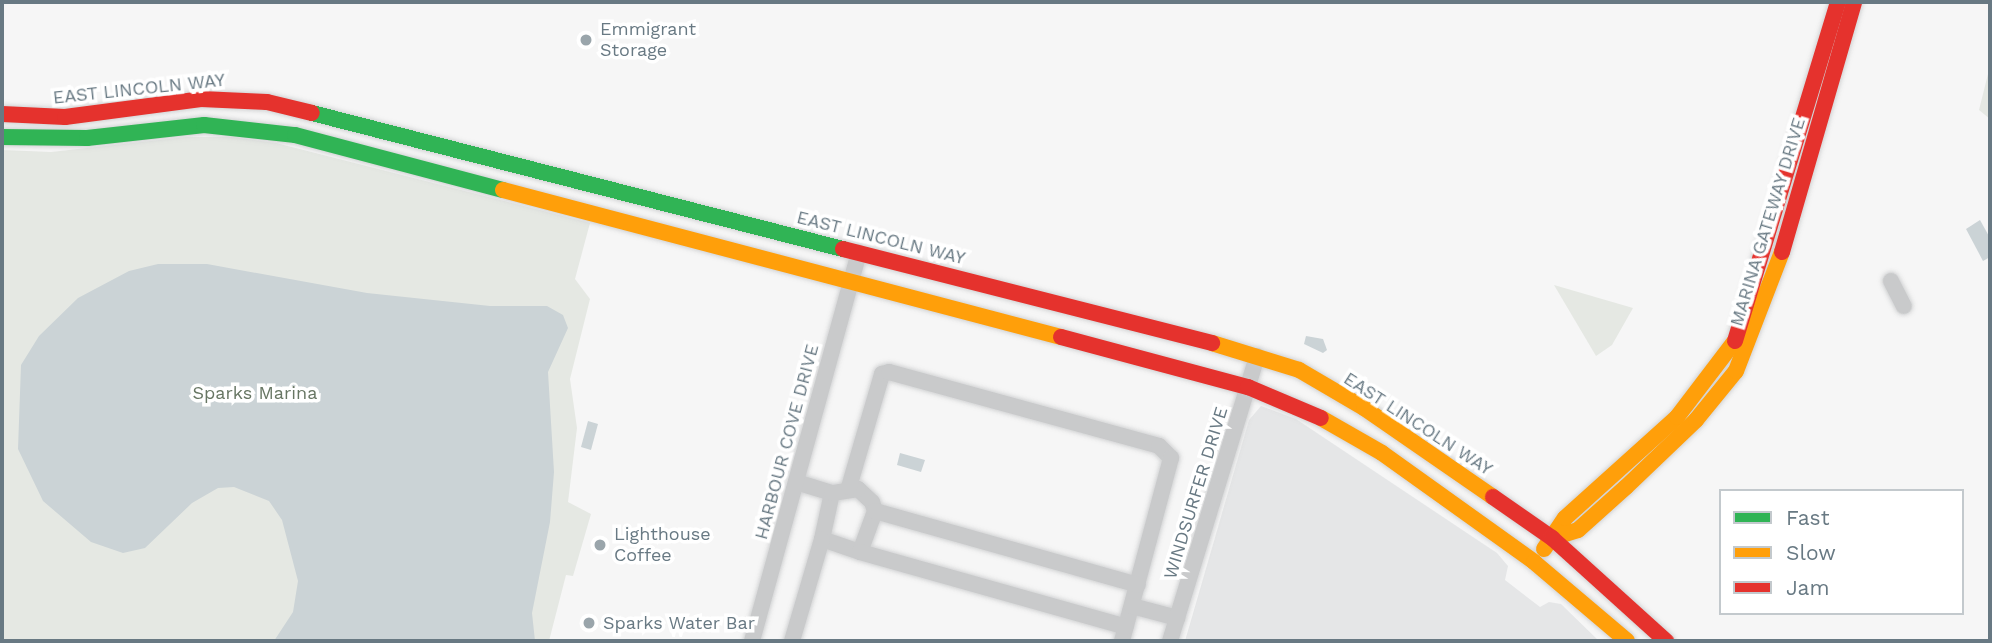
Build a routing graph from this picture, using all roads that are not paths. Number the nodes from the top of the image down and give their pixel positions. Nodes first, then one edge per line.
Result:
1 (1838, 2) edge
2 (1854, 2) edge
3 (2, 114) edge
4 (2, 138) edge
5 (859, 252) junction
6 (1891, 281) dead end
7 (851, 282) junction
8 (1904, 306) dead end
9 (1257, 356) junction
10 (1248, 387) junction
11 (796, 482) junction
12 (849, 487) junction
13 (832, 493) junction
14 (875, 511) junction
15 (1552, 538) junction
16 (822, 539) junction
17 (860, 552) junction
18 (1534, 562) junction
19 (1138, 585) junction
20 (1132, 606) junction
21 (1177, 618) junction
22 (1124, 634) edge
23 (752, 641) edge
24 (792, 641) edge
25 (1170, 641) edge
26 (1627, 641) edge
27 (1666, 641) edge

1 - 15 street, MARINA GATEWAY DRIVE
2 - 15 street, MARINA GATEWAY DRIVE
3 - 5 street, EAST LINCOLN WAY
4 - 7 street
5 - 7 street, HARBOUR COVE DRIVE
5 - 9 street, EAST LINCOLN WAY
6 - 8 street
7 - 10 street
7 - 11 street, HARBOUR COVE DRIVE
9 - 10 street, WINDSURFER DRIVE
9 - 15 street, EAST LINCOLN WAY
10 - 18 street
10 - 21 street, WINDSURFER DRIVE
11 - 13 street
11 - 23 street, HARBOUR COVE DRIVE
12 - 13 street
12 - 14 street
12 - 19 street
13 - 16 street
14 - 17 street
14 - 19 street
15 - 18 street, MARINA GATEWAY DRIVE
15 - 27 street, EAST LINCOLN WAY
16 - 17 street
16 - 24 street
17 - 22 street
18 - 26 street
19 - 20 street
20 - 21 street
20 - 22 street
21 - 25 street, WINDSURFER DRIVE

